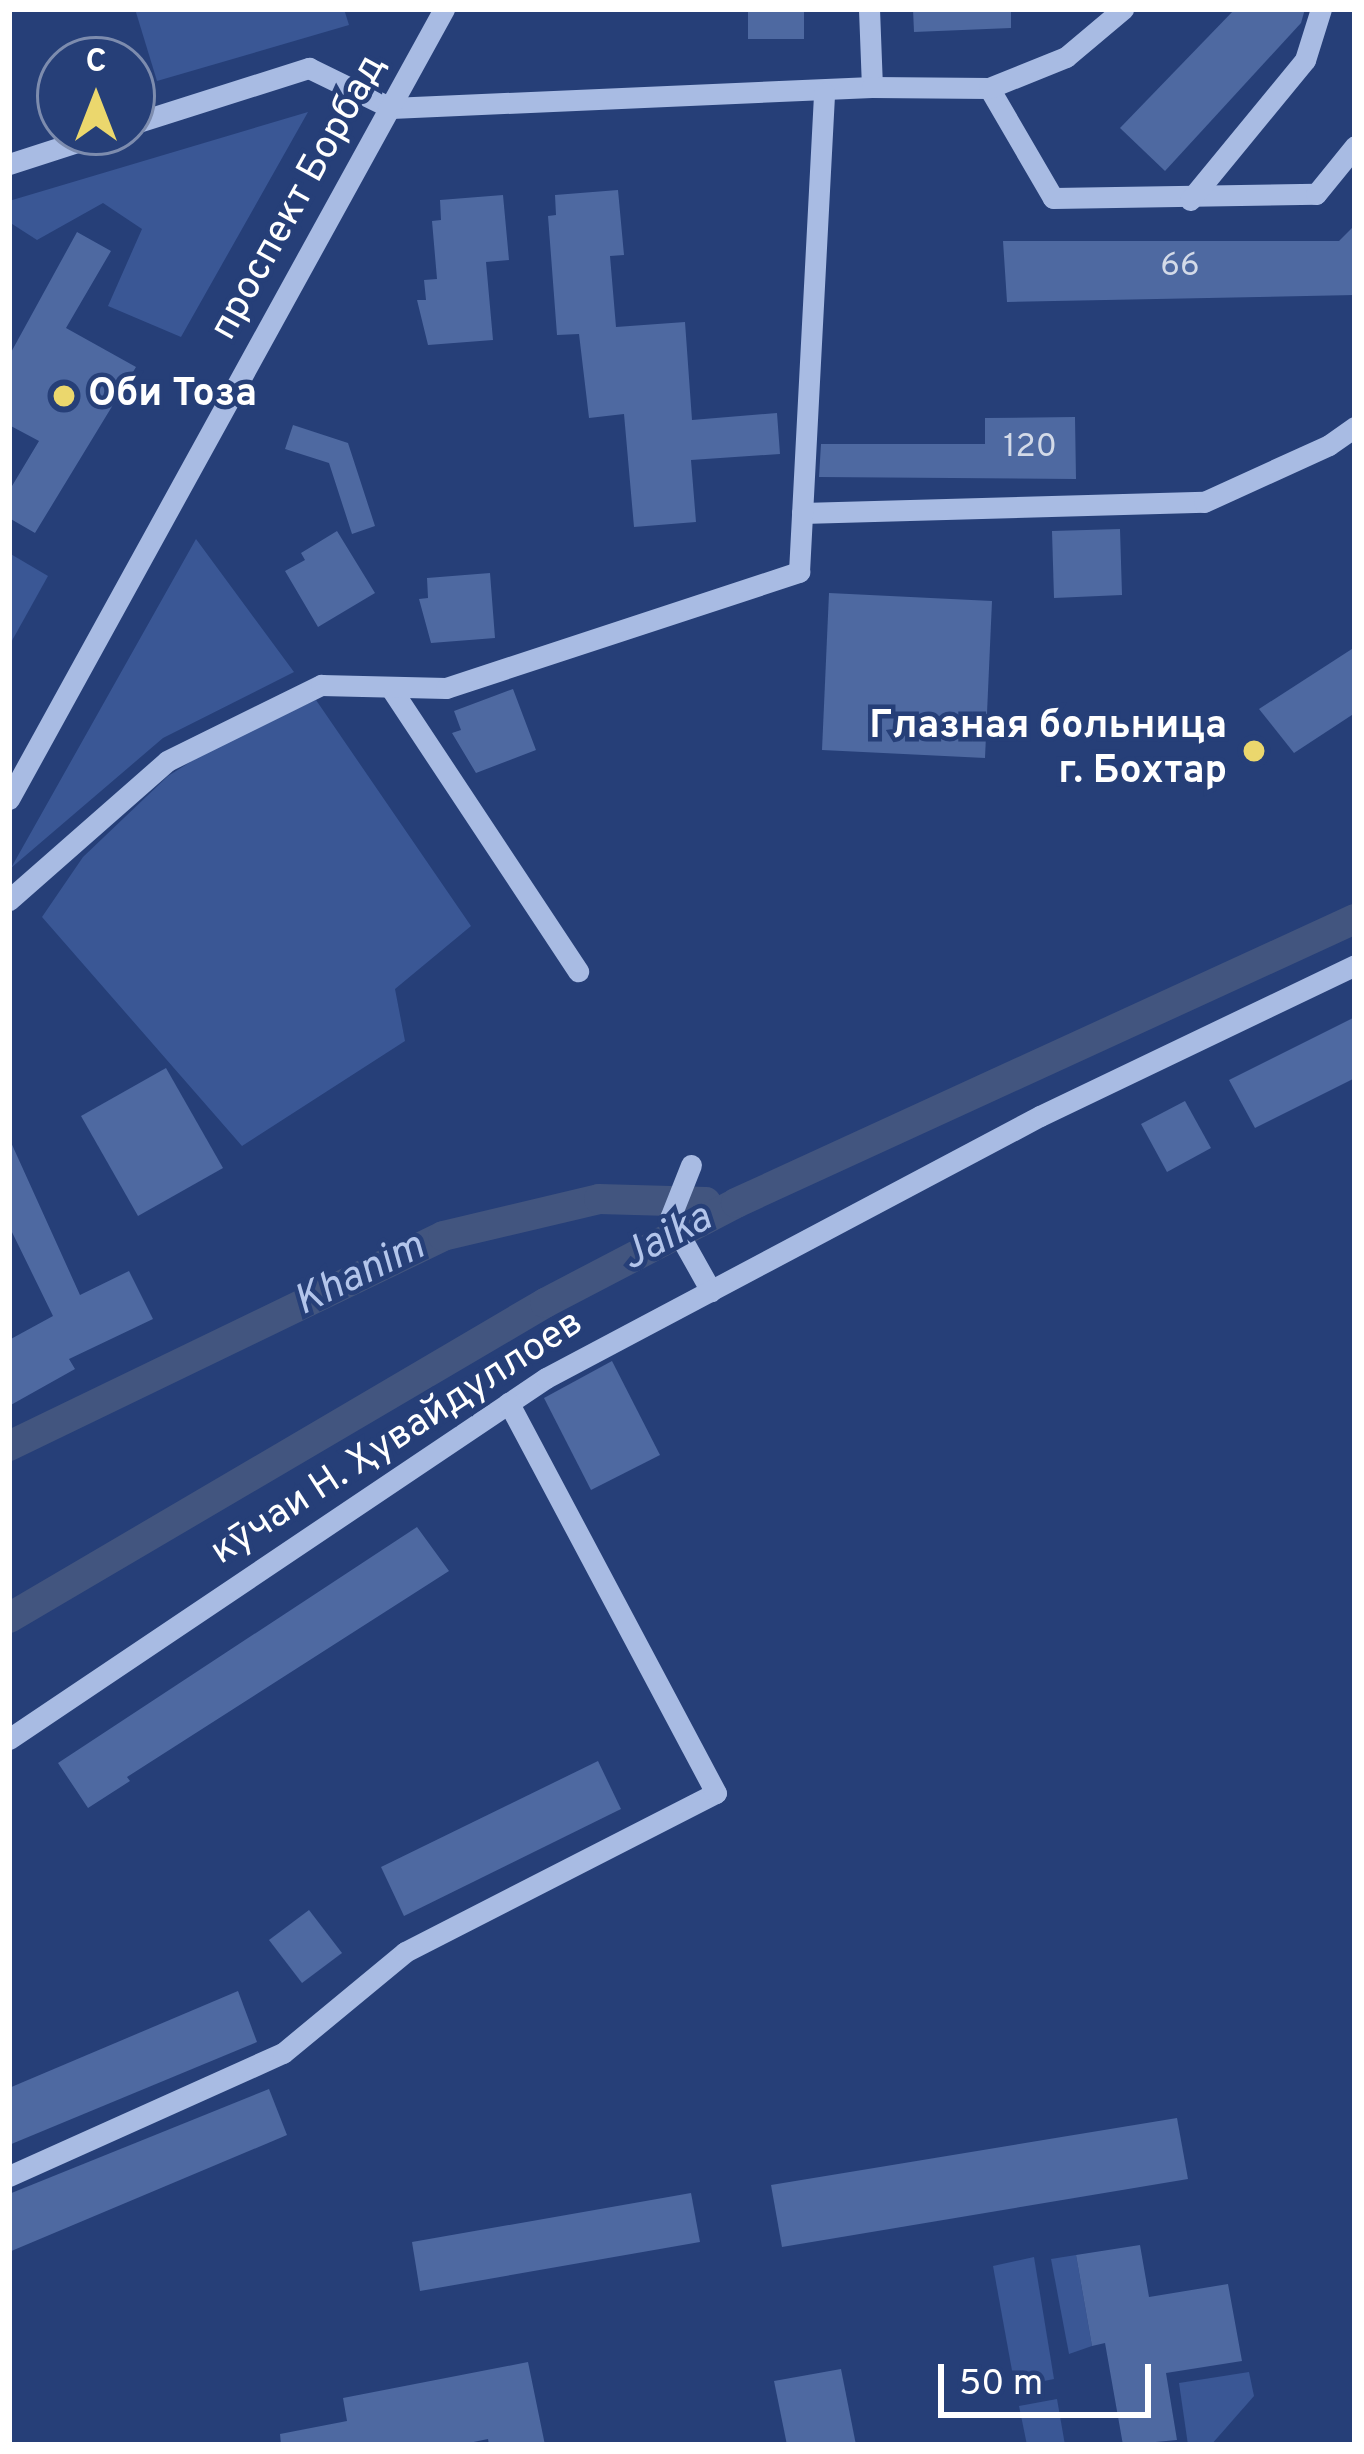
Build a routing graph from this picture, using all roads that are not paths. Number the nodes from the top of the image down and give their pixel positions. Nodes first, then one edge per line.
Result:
1 (444, 9) edge
2 (869, 9) edge
3 (1123, 9) edge
4 (1321, 9) edge
5 (872, 87) junction
6 (989, 88) junction
7 (824, 93) junction
8 (391, 108) junction
9 (156, 116) edge
10 (1355, 146) edge
11 (1190, 200) junction
12 (1355, 427) edge
13 (802, 513) junction
14 (390, 687) junction
15 (9, 799) edge
16 (9, 900) edge
17 (1355, 965) edge
18 (578, 971) dead end
19 (691, 1165) dead end
20 (711, 1291) junction
21 (509, 1403) junction
22 (9, 1739) edge
23 (9, 2176) edge

1 - 8 street, проспект Борбад
2 - 5 street
3 - 6 street
4 - 11 street
5 - 6 street
5 - 7 street
6 - 11 street
7 - 8 street
7 - 13 street
8 - 9 street
8 - 15 street, проспект Борбад
10 - 11 street
12 - 13 street
13 - 14 street
14 - 16 street
14 - 18 street
17 - 20 street, кӯчаи Н. Ҳувайдуллоев
19 - 20 street
20 - 21 street, кӯчаи Н. Ҳувайдуллоев
21 - 22 street, кӯчаи Н. Ҳувайдуллоев
21 - 23 street

